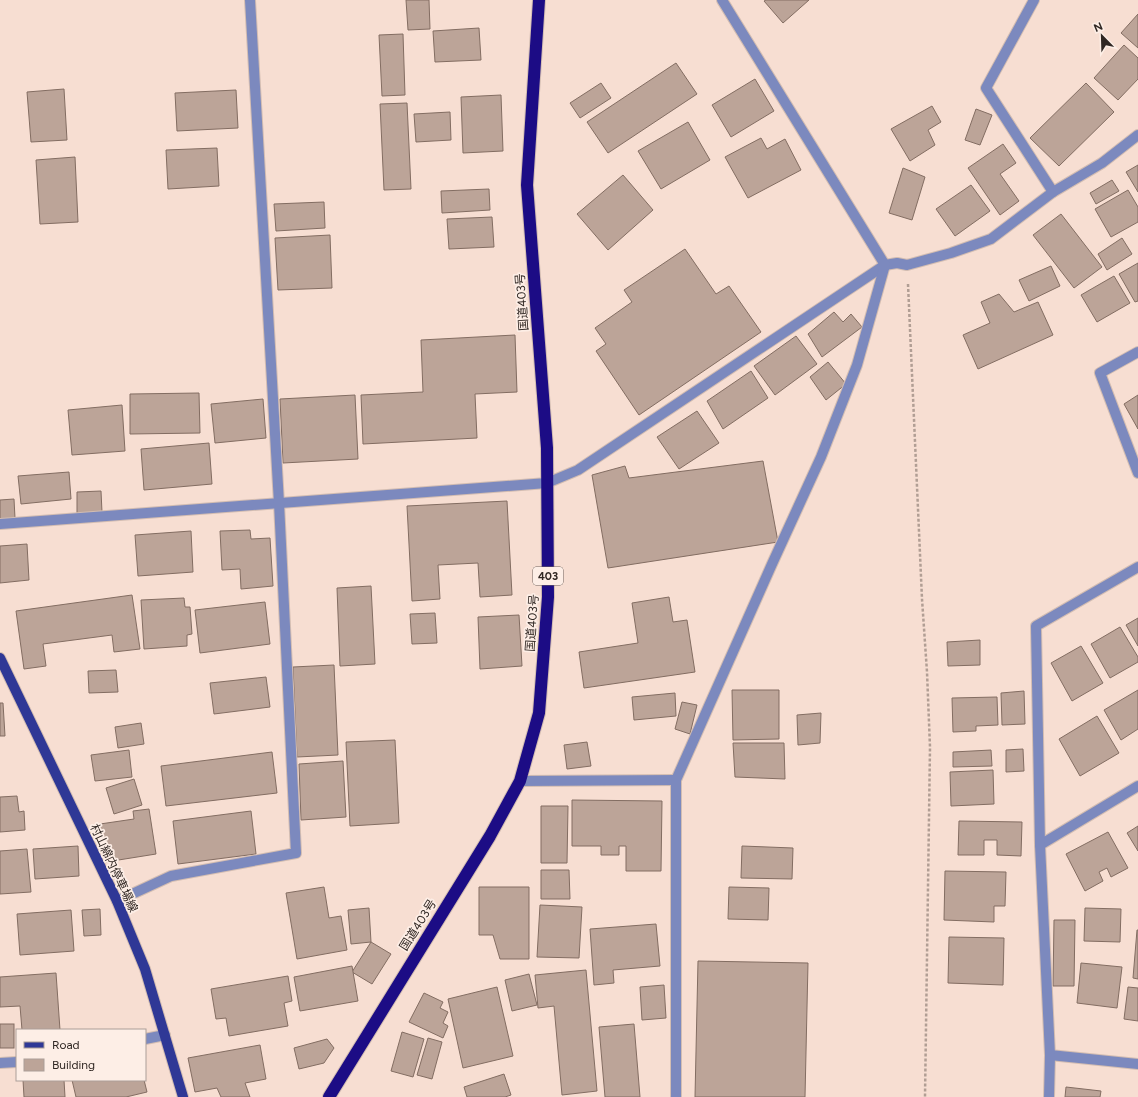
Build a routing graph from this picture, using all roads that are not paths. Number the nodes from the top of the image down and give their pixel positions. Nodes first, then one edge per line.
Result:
1 (250, 0) edge
2 (539, 0) edge
3 (722, 0) edge
4 (1034, 0) edge
5 (1138, 135) edge
6 (1053, 192) junction
7 (885, 265) junction
8 (1138, 352) edge
9 (1138, 473) edge
10 (547, 483) junction
11 (279, 503) junction
12 (0, 524) edge
13 (1138, 568) edge
14 (0, 658) edge
15 (520, 780) junction
16 (676, 780) junction
17 (1138, 786) edge
18 (1040, 845) junction
19 (116, 901) junction
20 (165, 1035) junction
21 (146, 1039) edge
22 (1050, 1055) junction
23 (16, 1062) edge
24 (0, 1063) edge
25 (1138, 1064) edge
26 (183, 1097) edge
27 (329, 1097) edge
28 (676, 1097) edge
29 (1049, 1097) edge

1 - 11 street
2 - 10 highway, 国道403号 / 403
3 - 7 street
4 - 6 street
5 - 6 street
6 - 7 street
7 - 10 street
7 - 16 street
8 - 9 street
10 - 11 street
10 - 15 highway, 国道403号 / 403
11 - 12 street
11 - 19 street
13 - 18 street
14 - 19 main road, 村山綿内停車場線
15 - 16 street
15 - 27 highway, 国道403号 / 403
16 - 28 street
17 - 18 street
18 - 22 street
19 - 20 main road, 村山綿内停車場線
20 - 21 street
20 - 26 main road, 村山綿内停車場線
22 - 25 street
22 - 29 street
23 - 24 street

